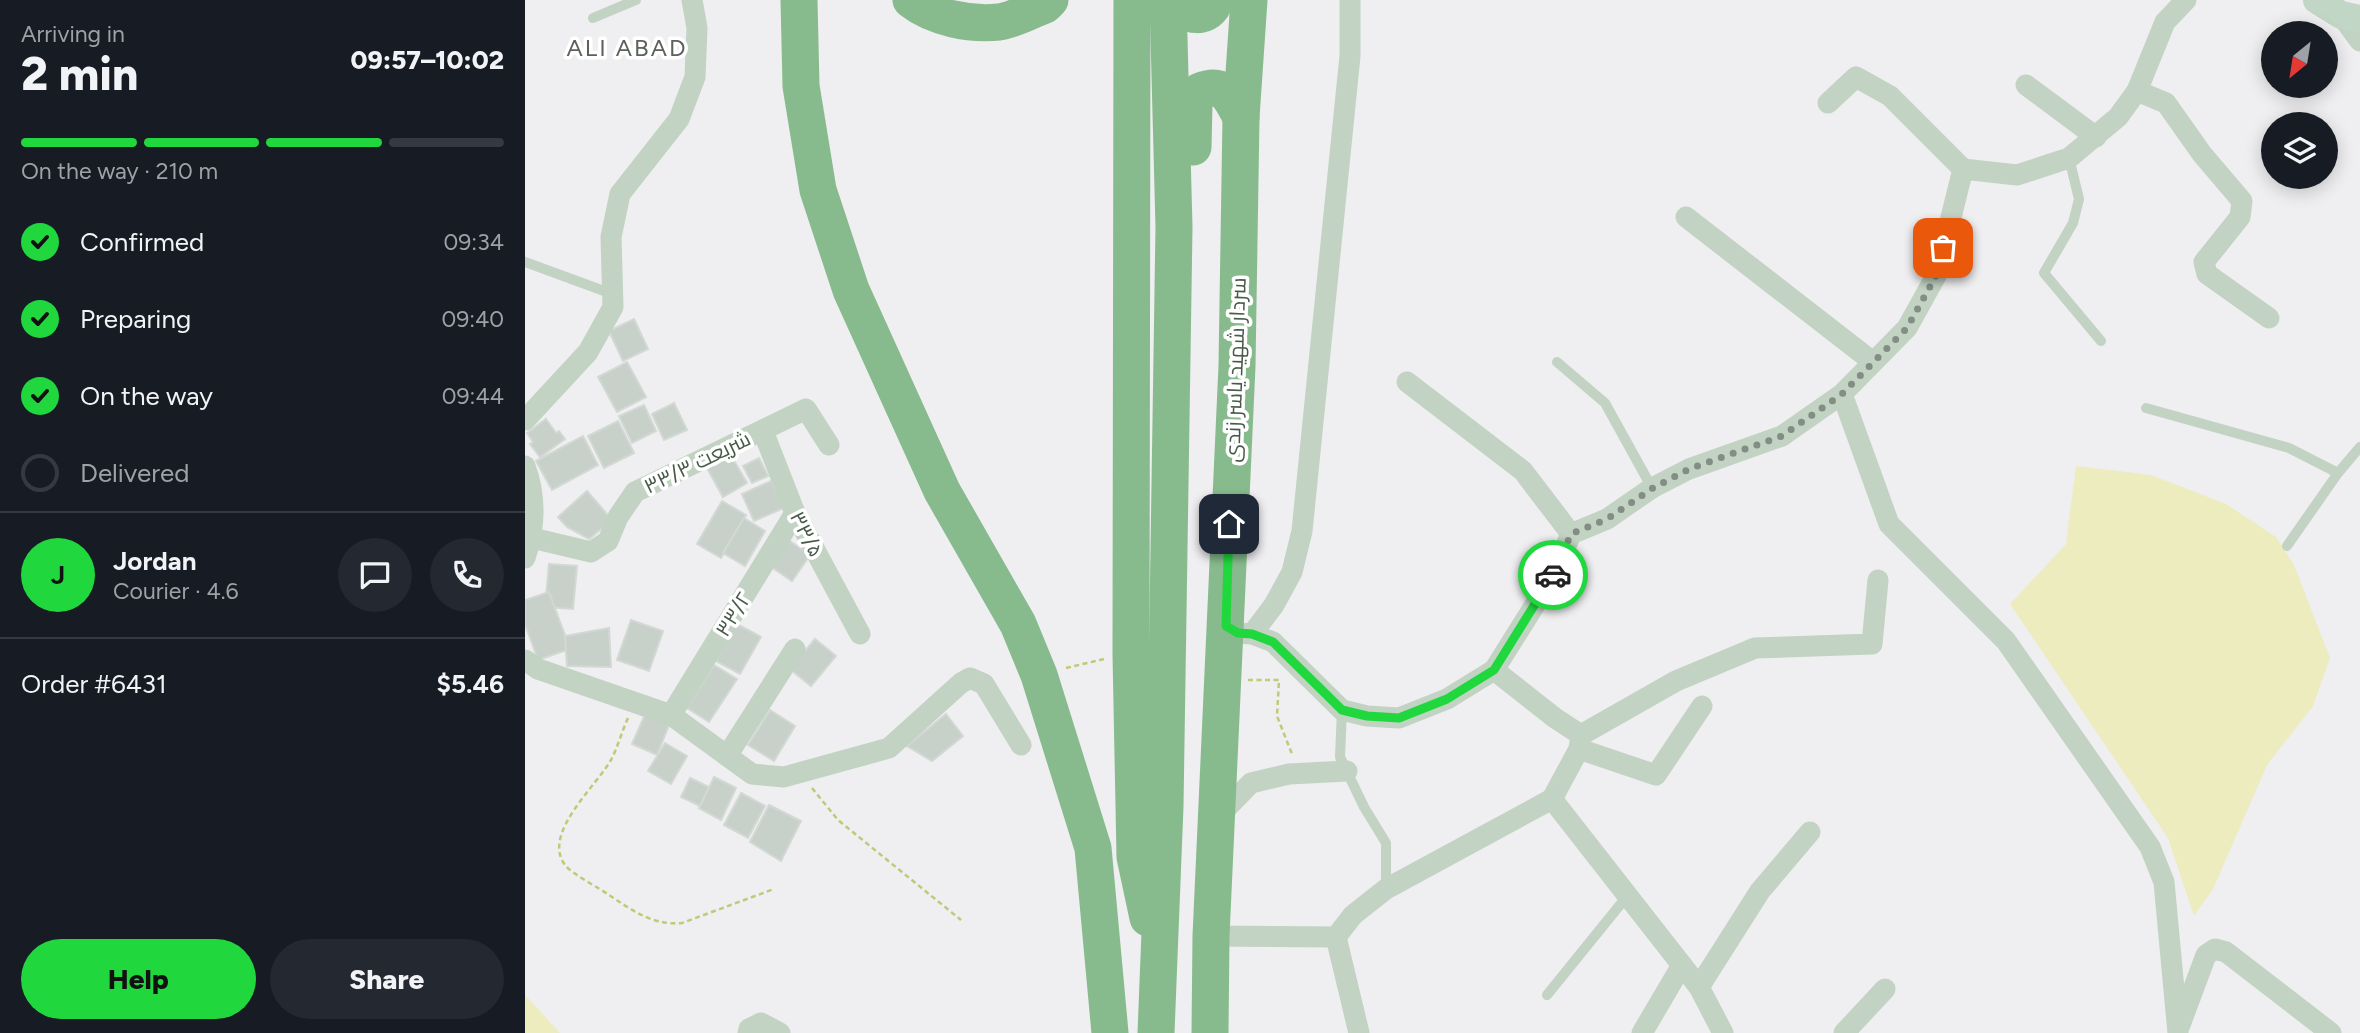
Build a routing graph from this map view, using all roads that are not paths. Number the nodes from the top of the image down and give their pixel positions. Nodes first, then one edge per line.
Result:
1 (636, 0) edge
2 (692, 0) edge
3 (799, 0) edge
4 (911, 0) edge
5 (1050, 0) edge
6 (1132, 0) edge
7 (1168, 0) edge
8 (1177, 0) edge
9 (1215, 0) edge
10 (1249, 0) edge
11 (1350, 0) edge
12 (2186, 0) edge
13 (2317, 0) edge
14 (2351, 17) edge
15 (593, 18) dead end
16 (2360, 41) edge
17 (2026, 85) dead end
18 (2137, 91) junction
19 (1828, 103) dead end
20 (1241, 117) junction
21 (2096, 137) junction
22 (2069, 158) junction
23 (1963, 169) junction
24 (1686, 217) dead end
25 (1174, 227) junction
26 (525, 262) edge
27 (615, 295) junction
28 (2269, 318) dead end
29 (2101, 341) dead end
30 (1557, 362) dead end
31 (1873, 362) junction
32 (1407, 382) dead end
33 (1842, 394) junction
34 (2146, 408) dead end
35 (525, 420) edge
36 (763, 430) junction
37 (829, 445) dead end
38 (2360, 447) edge
39 (525, 466) edge
40 (2338, 473) junction
41 (1653, 488) junction
42 (795, 513) junction
43 (1571, 534) junction
44 (2287, 547) dead end
45 (529, 548) edge
46 (1878, 580) dead end
47 (1239, 630) junction
48 (860, 634) dead end
49 (795, 649) dead end
50 (525, 660) edge
51 (1494, 670) junction
52 (1702, 706) dead end
53 (1342, 710) junction
54 (671, 715) junction
55 (1580, 742) junction
56 (1021, 745) dead end
57 (727, 756) junction
58 (1347, 771) junction
59 (1552, 799) junction
60 (1217, 818) junction
61 (1810, 832) dead end
62 (1386, 890) junction
63 (1628, 895) junction
64 (1211, 936) junction
65 (1336, 937) junction
66 (1682, 965) junction
67 (1160, 969) junction
68 (1699, 987) junction
69 (1885, 989) dead end
70 (1547, 995) dead end
71 (2178, 1032) edge
72 (748, 1033) edge
73 (780, 1033) edge
74 (1109, 1033) edge
75 (1156, 1033) edge
76 (1210, 1033) edge
77 (1359, 1033) edge
78 (1642, 1033) edge
79 (1723, 1033) edge
80 (1844, 1033) edge
81 (2331, 1033) edge

1 - 15 lane
2 - 27 street
3 - 74 highway
4 - 5 highway
6 - 67 highway
7 - 25 highway
8 - 9 highway
10 - 20 highway, سردار شهید یاسر زندی
11 - 47 street
12 - 18 street
13 - 14 street
14 - 16 street
17 - 21 street
18 - 21 street
18 - 28 street
19 - 23 street
20 - 25 highway
20 - 47 highway, سردار شهید یاسر زندی
21 - 22 street
22 - 23 street
22 - 29 lane
23 - 31 street
24 - 31 street
25 - 67 highway
26 - 27 lane
27 - 35 street
30 - 41 lane
31 - 33 street
32 - 43 street
33 - 41 street
33 - 71 street
34 - 40 lane
36 - 37 street, شریعت ۳۳/۳
36 - 42 street, ۳۳/۵
36 - 45 street, شریعت ۳۳/۳
38 - 40 lane
39 - 45 street
40 - 44 lane
41 - 43 street
42 - 48 street, ۳۳/۵
42 - 54 street, ۳۳/۲
43 - 51 street
46 - 55 street
47 - 53 street
47 - 60 highway, سردار شهید یاسر زندی
49 - 57 street
50 - 54 street
51 - 53 street
51 - 55 street
52 - 55 street
53 - 58 lane
54 - 57 street
55 - 59 street
56 - 57 street
58 - 60 street
58 - 62 lane
59 - 62 street
59 - 63 street
60 - 64 highway, سردار شهید یاسر زندی
61 - 68 street
62 - 65 street
63 - 66 street
63 - 70 lane
64 - 65 street
64 - 76 highway, سردار شهید یاسر زندی
65 - 77 street
66 - 68 street
66 - 78 street
67 - 75 highway
68 - 79 street
69 - 80 street
71 - 81 street
72 - 73 street

